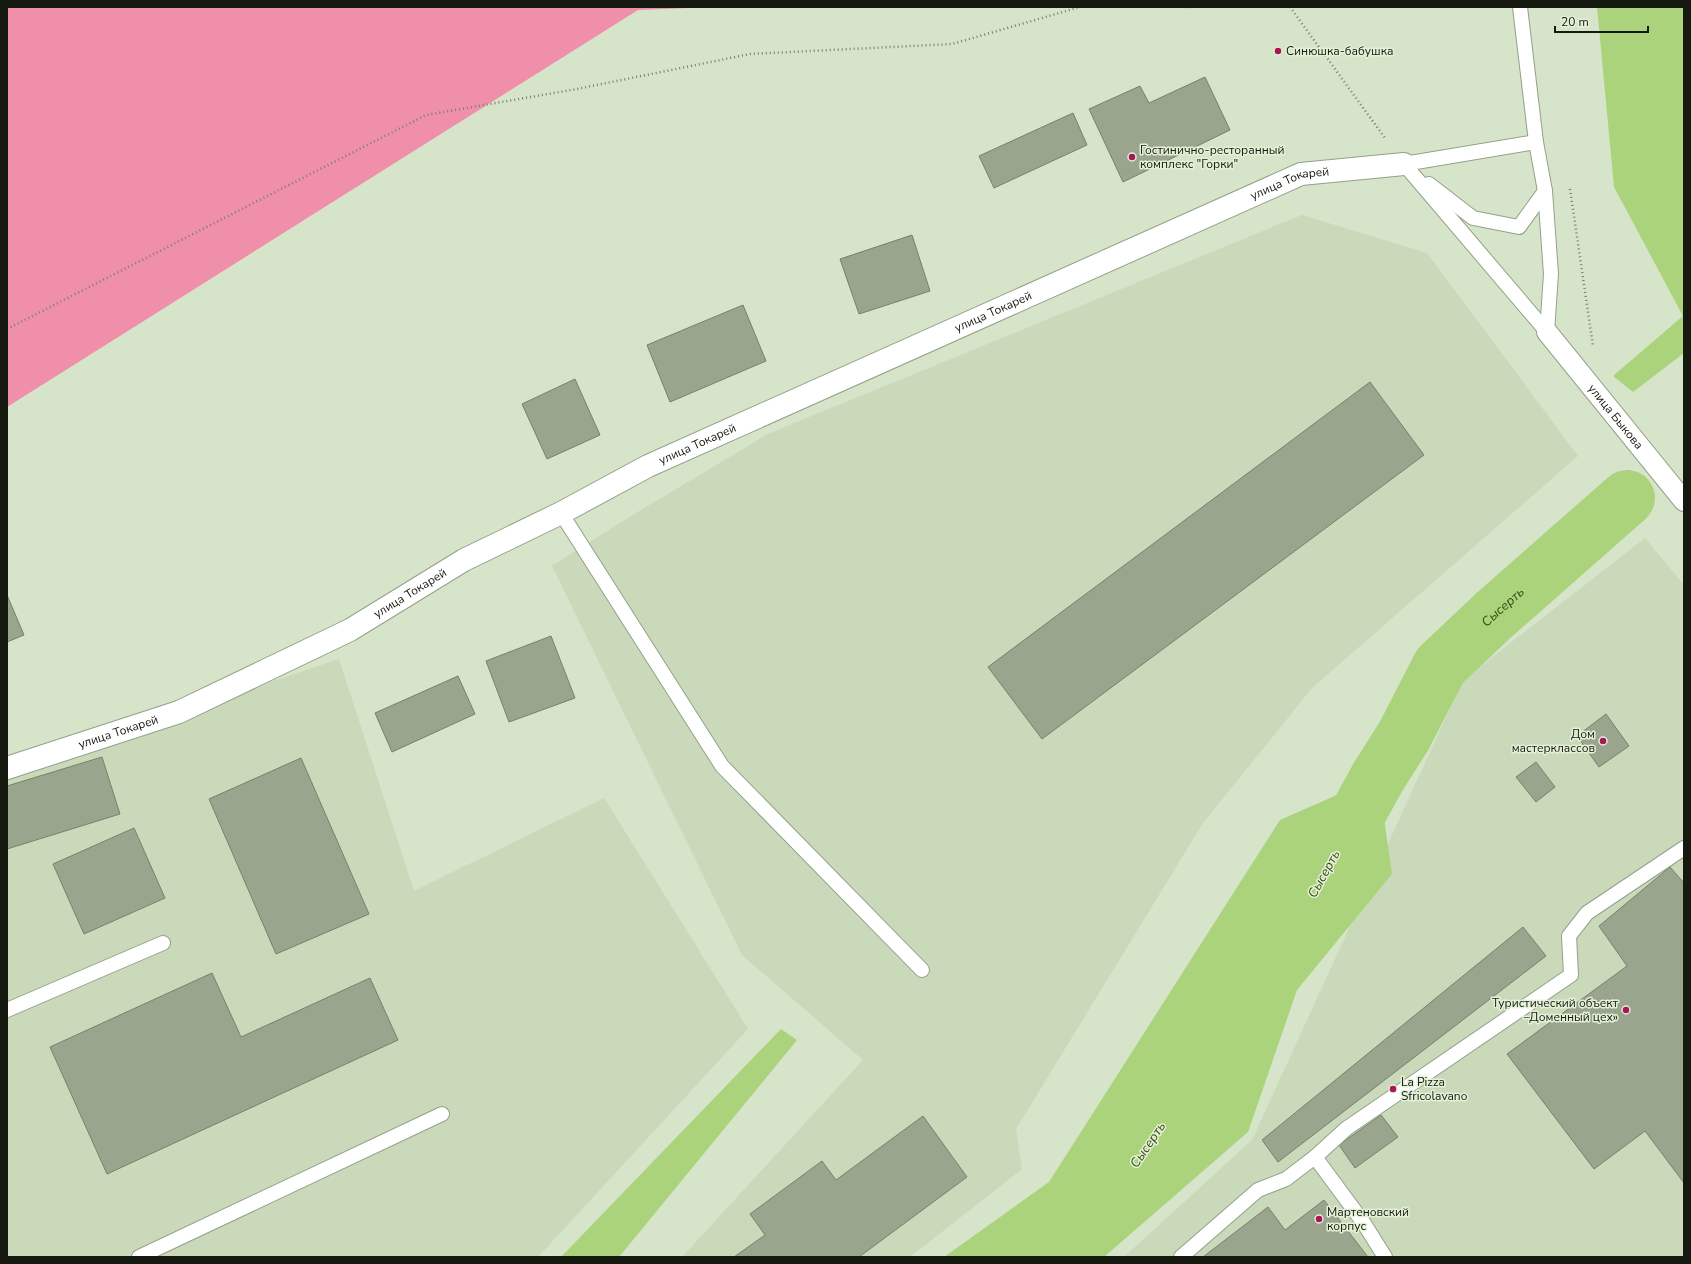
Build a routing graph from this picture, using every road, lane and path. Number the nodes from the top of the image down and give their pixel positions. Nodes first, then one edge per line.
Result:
1 (1080, 7) edge
2 (1186, 7) edge
3 (1194, 7) edge
4 (1290, 7) edge
5 (1520, 7) edge
6 (1536, 142) junction
7 (1404, 164) junction
8 (1569, 184) dead end
9 (1545, 191) junction
10 (7, 328) edge
11 (1547, 332) junction
12 (1598, 352) dead end
13 (1684, 501) edge
14 (561, 513) junction
15 (7, 768) edge
16 (1684, 848) edge
17 (163, 943) dead end
18 (922, 970) dead end
19 (7, 1010) edge
20 (442, 1114) dead end
21 (1315, 1157) junction
22 (139, 1257) edge
23 (1181, 1257) edge
24 (1385, 1257) edge

1 - 10 path
2 - 3 path
4 - 7 path
5 - 6 lane
6 - 7 lane
6 - 9 lane
7 - 9 lane
7 - 11 lane
7 - 14 street, улица Токарей
8 - 12 path
9 - 11 lane
11 - 13 street, улица Быкова
14 - 15 street, улица Токарей
14 - 18 lane
16 - 21 lane
17 - 19 lane
20 - 22 lane
21 - 23 lane
21 - 24 lane

